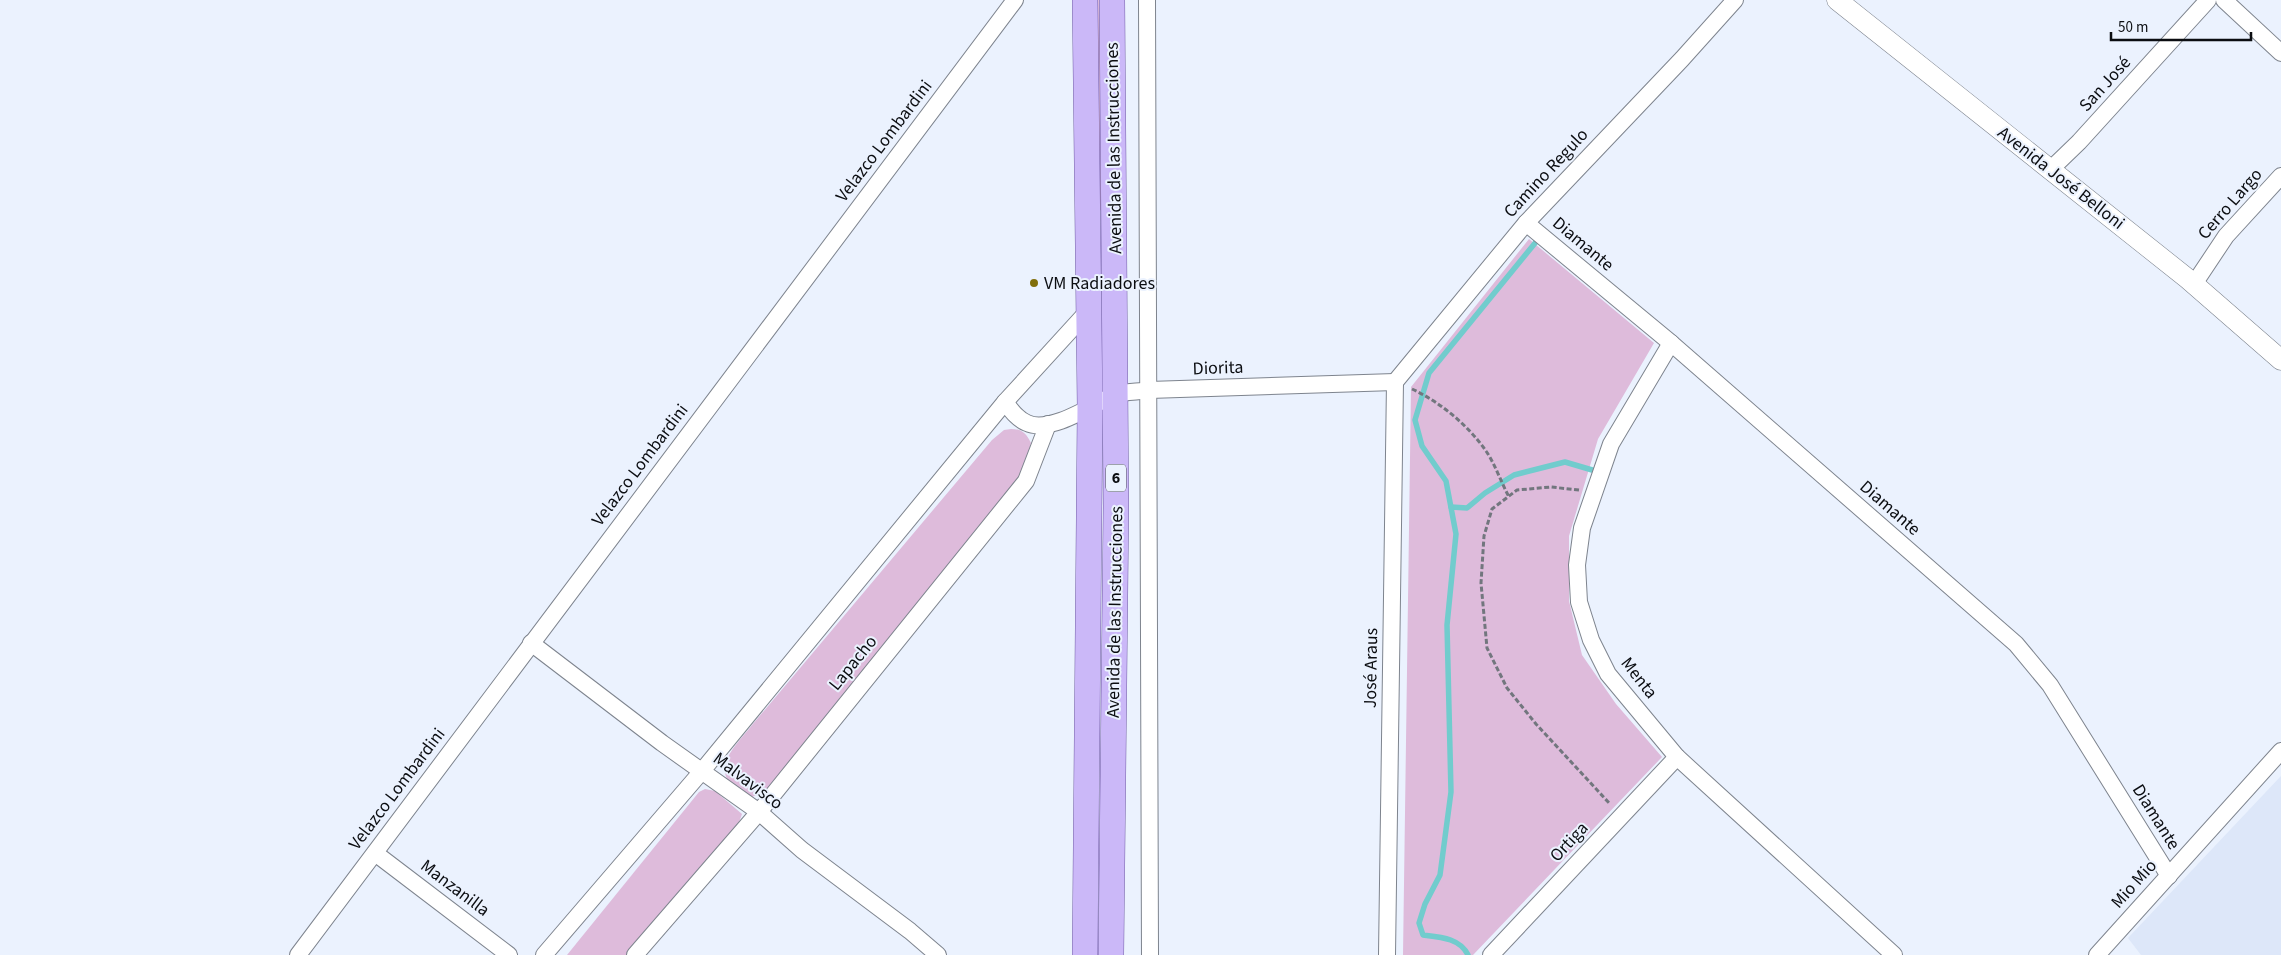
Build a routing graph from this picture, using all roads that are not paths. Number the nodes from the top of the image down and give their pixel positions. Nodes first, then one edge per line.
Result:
1 (1015, 0) edge
2 (1085, 0) edge
3 (1112, 0) edge
4 (1147, 0) edge
5 (1735, 0) edge
6 (1837, 0) edge
7 (2208, 0) edge
8 (2224, 0) edge
9 (2281, 53) edge
10 (2050, 170) junction
11 (2281, 176) edge
12 (1526, 222) junction
13 (2194, 284) junction
14 (1088, 311) junction
15 (1671, 343) junction
16 (2281, 360) edge
17 (1395, 382) junction
18 (1149, 390) junction
19 (1116, 394) junction
20 (1005, 402) junction
21 (1090, 409) junction
22 (1048, 424) junction
23 (531, 643) junction
24 (2281, 751) edge
25 (1678, 757) junction
26 (702, 771) junction
27 (759, 812) junction
28 (375, 854) junction
29 (2169, 876) junction
30 (298, 955) edge
31 (509, 955) edge
32 (544, 955) edge
33 (635, 955) edge
34 (938, 955) edge
35 (1085, 955) edge
36 (1111, 955) edge
37 (1150, 955) edge
38 (1387, 955) edge
39 (1491, 955) edge
40 (1894, 955) edge
41 (2097, 955) edge

1 - 23 street, Velazco Lombardini
2 - 14 main road, Avenida de las Instrucciones / 6
3 - 19 main road, Avenida de las Instrucciones / 6
4 - 18 street, Avenida de las Instrucciones
5 - 12 street, Camino Regulo
6 - 10 street, Avenida José Belloni
7 - 10 street, San José
8 - 9 street
10 - 13 street, Avenida José Belloni
11 - 13 street, Cerro Largo
12 - 15 street, Diamante
12 - 17 street, Camino Regulo
13 - 16 street, Avenida José Belloni
14 - 20 street
14 - 21 main road, Avenida de las Instrucciones / 6
15 - 25 street, Menta
15 - 29 street, Diamante
17 - 18 street, Diorita
17 - 38 street, José Araus
18 - 19 street, Diorita
18 - 37 street, Avenida de las Instrucciones
19 - 21 street, Diorita
19 - 36 main road, Avenida de las Instrucciones / 6
20 - 22 street
20 - 26 street
21 - 22 street, Diorita
21 - 35 main road, Avenida de las Instrucciones / 6
22 - 27 street, Lapacho
23 - 26 street, Malvavisco
23 - 28 street, Velazco Lombardini
24 - 29 street, Mio Mio
25 - 39 street, Ortiga
25 - 40 street, Menta
26 - 27 street, Malvavisco
26 - 32 street
27 - 33 street, Lapacho
27 - 34 street, Malvavisco
28 - 30 street, Velazco Lombardini
28 - 31 street, Manzanilla
29 - 41 street, Mio Mio

